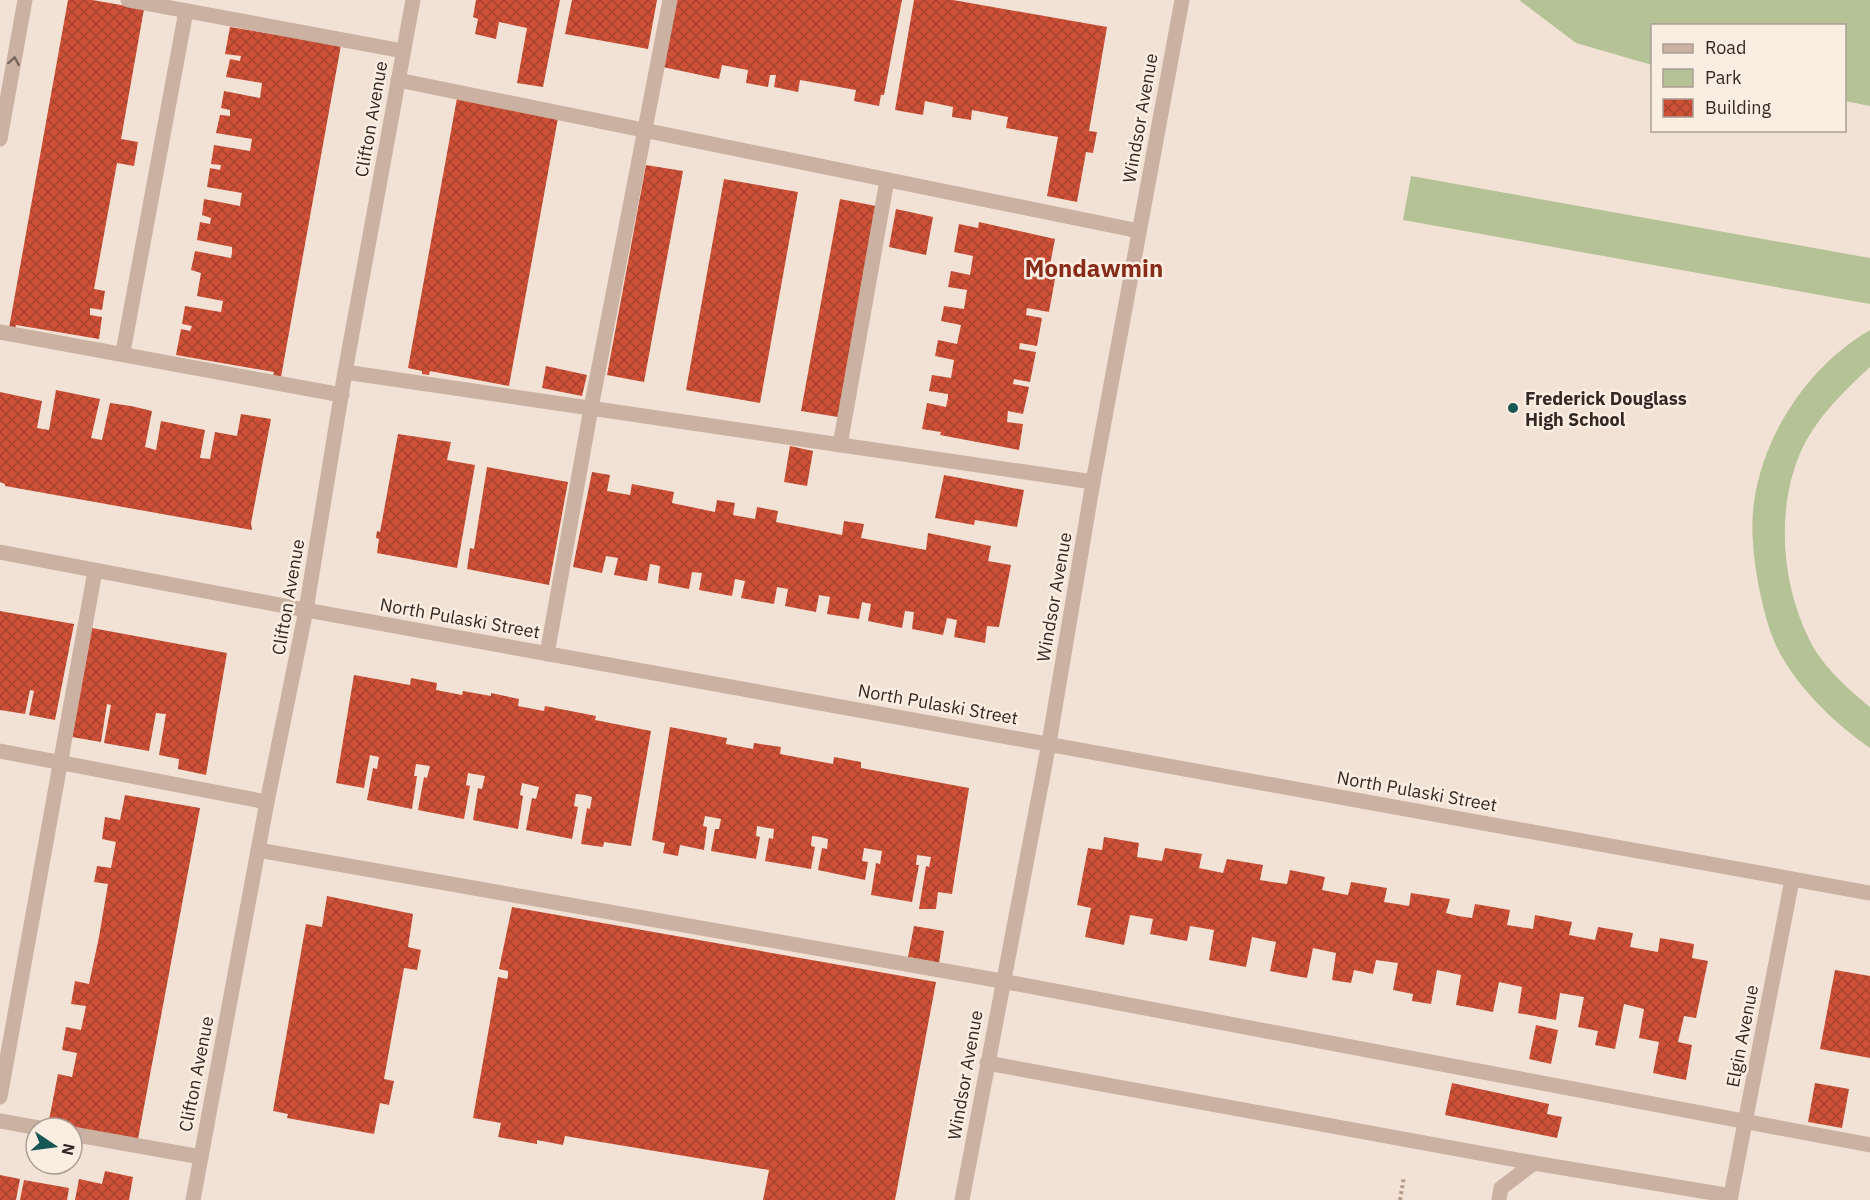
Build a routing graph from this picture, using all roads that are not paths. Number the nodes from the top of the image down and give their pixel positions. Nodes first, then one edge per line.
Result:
1 (25, 0) edge
2 (128, 0) edge
3 (413, 0) edge
4 (670, 0) edge
5 (1182, 0) edge
6 (186, 11) junction
7 (404, 51) junction
8 (398, 80) junction
9 (645, 130) junction
10 (0, 139) edge
11 (887, 180) junction
12 (1139, 231) junction
13 (0, 332) edge
14 (123, 352) junction
15 (345, 372) junction
16 (342, 395) junction
17 (591, 408) junction
18 (840, 445) junction
19 (1094, 482) junction
20 (0, 552) edge
21 (95, 571) junction
22 (306, 610) junction
23 (547, 654) junction
24 (1049, 743) junction
25 (0, 751) edge
26 (61, 762) junction
27 (267, 802) junction
28 (258, 850) junction
29 (1792, 880) junction
30 (1870, 893) edge
31 (1002, 981) junction
32 (987, 1063) junction
33 (0, 1097) edge
34 (0, 1121) edge
35 (1745, 1121) junction
36 (24, 1125) edge
37 (84, 1136) edge
38 (1870, 1145) edge
39 (201, 1157) junction
40 (1533, 1163) junction
41 (1730, 1198) edge
42 (193, 1200) edge
43 (962, 1200) edge
44 (1499, 1200) edge

10 -> 1 street
2 - 6 street
3 - 7 street, Clifton Avenue
4 - 9 street
5 - 12 street, Windsor Avenue
6 - 7 street
6 - 14 street
7 - 8 street, Clifton Avenue
8 - 9 street
8 - 15 street, Clifton Avenue
9 - 11 street
9 - 17 street
11 - 12 street
11 - 18 street
12 - 19 street, Windsor Avenue
13 - 14 street
14 - 16 street
15 - 16 street, Clifton Avenue
15 - 17 street
16 - 22 street, Clifton Avenue
17 - 18 street
17 - 23 street
18 - 19 street
19 - 24 street, Windsor Avenue
20 - 21 street, North Pulaski Street
21 - 22 street, North Pulaski Street
21 - 26 street
22 - 23 street, North Pulaski Street
22 - 27 street, Clifton Avenue
23 - 24 street, North Pulaski Street
24 - 29 street, North Pulaski Street
24 - 31 street, Windsor Avenue
25 - 26 street
26 - 27 street
26 - 33 street
27 - 28 street, Clifton Avenue
28 - 31 street
28 - 39 street, Clifton Avenue
29 - 30 street, North Pulaski Street
29 - 35 street, Elgin Avenue
31 - 32 street, Windsor Avenue
31 - 35 street
32 - 40 street
32 - 43 street, Windsor Avenue
34 - 36 street
35 - 38 street
35 - 41 street, Elgin Avenue
37 - 39 street
39 - 42 street, Clifton Avenue
40 - 41 street
40 - 44 street

